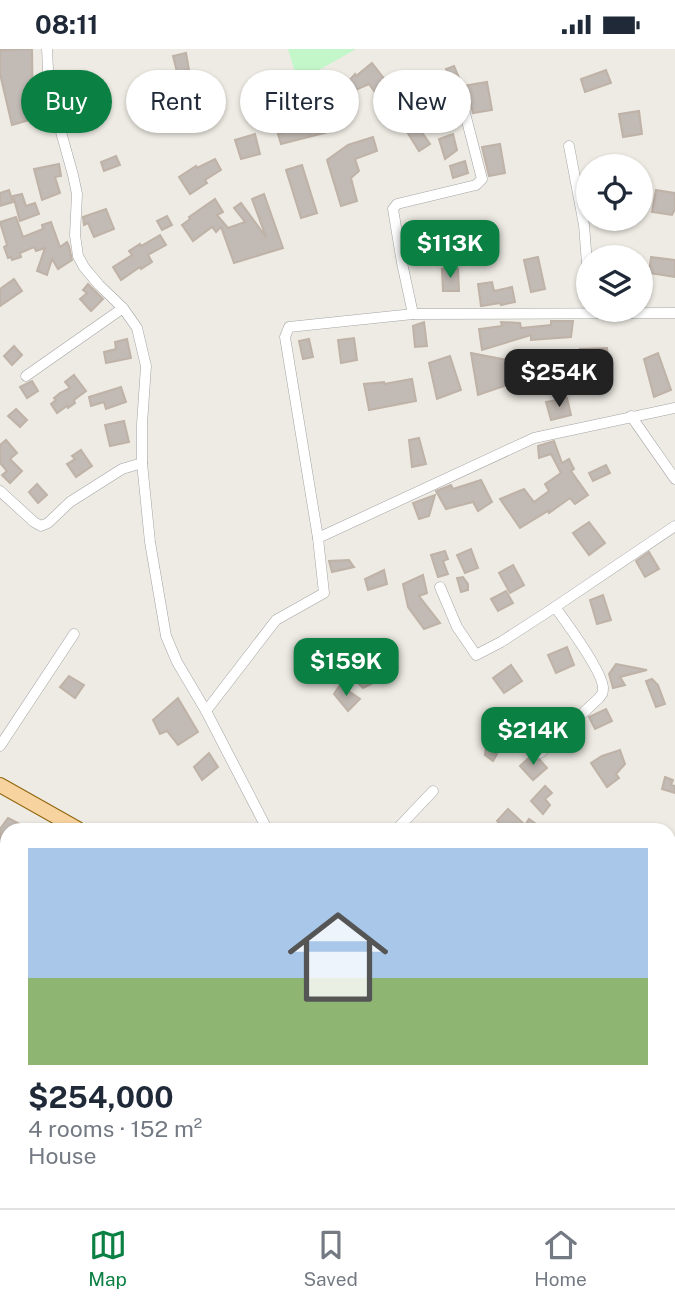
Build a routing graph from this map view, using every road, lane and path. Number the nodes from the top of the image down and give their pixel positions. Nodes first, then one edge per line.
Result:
1 (47, 49) edge
2 (470, 133) edge
3 (569, 146) dead end
4 (585, 245) edge
5 (123, 308) junction
6 (576, 312) edge
7 (653, 313) edge
8 (675, 313) edge
9 (413, 314) junction
10 (26, 376) dead end
11 (675, 408) edge
12 (631, 417) junction
13 (142, 463) junction
14 (675, 479) edge
15 (0, 491) edge
16 (675, 526) edge
17 (318, 538) junction
18 (440, 587) dead end
19 (555, 607) junction
20 (74, 634) dead end
21 (206, 711) junction
22 (0, 746) edge
23 (540, 753) dead end
24 (0, 785) edge
25 (433, 791) dead end
26 (67, 823) edge
27 (264, 823) edge
28 (403, 823) edge

1 - 5 street
2 - 9 street
3 - 4 street
5 - 10 street
5 - 13 street
6 - 9 street
7 - 8 street
9 - 17 street
11 - 12 street
12 - 14 street
12 - 17 street
13 - 15 street
13 - 21 street
16 - 19 street
17 - 21 street
18 - 19 street
19 - 23 street
20 - 22 street
21 - 27 street
24 - 26 main road
25 - 28 street

